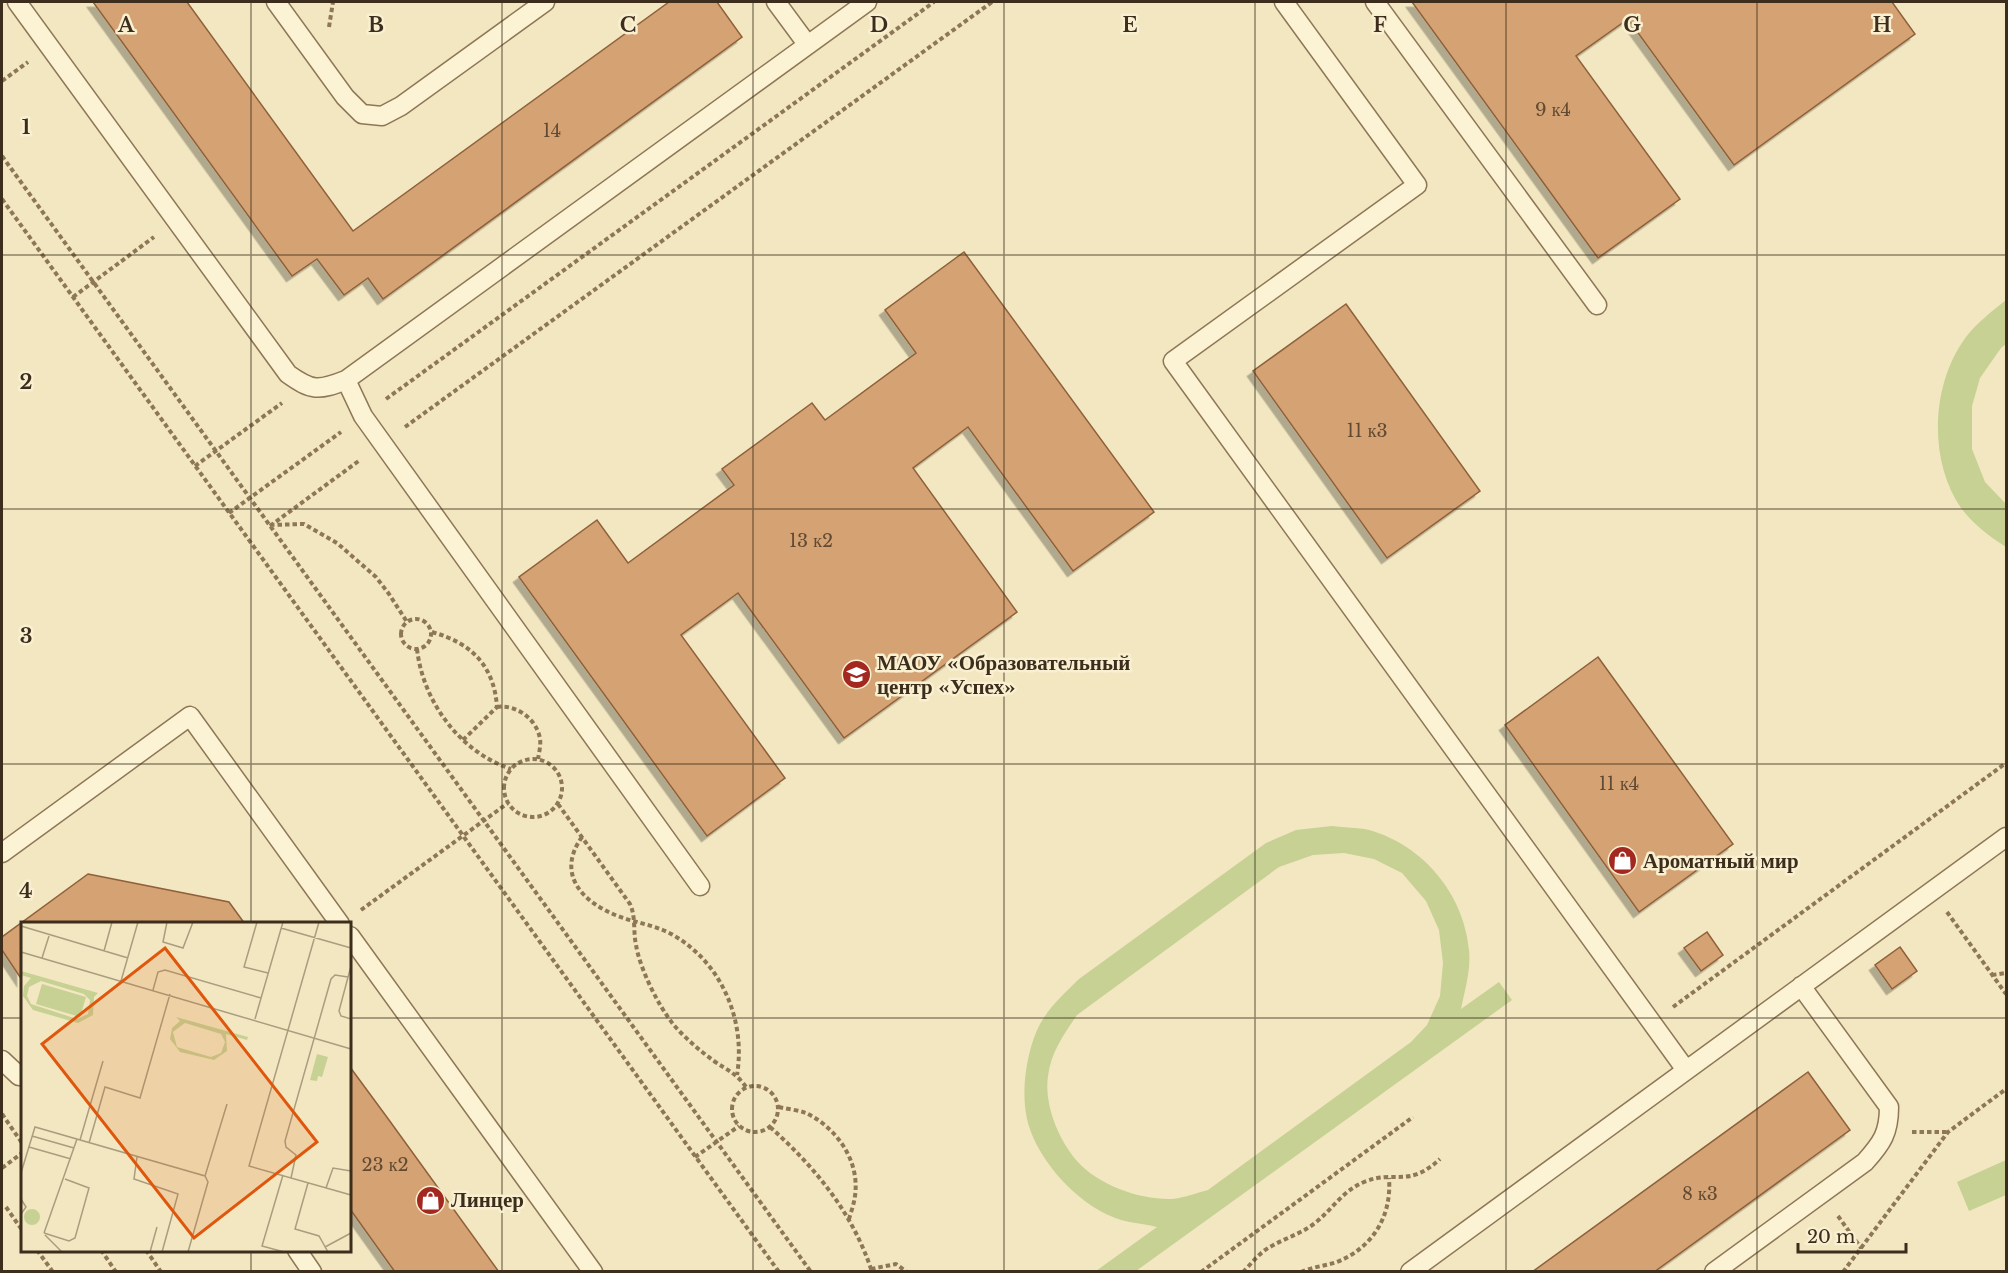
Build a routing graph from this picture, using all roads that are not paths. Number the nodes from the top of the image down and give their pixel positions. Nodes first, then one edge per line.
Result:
1 (17, 2) edge
2 (276, 2) edge
3 (545, 2) edge
4 (776, 2) edge
5 (867, 2) edge
6 (1284, 2) edge
7 (1375, 2) edge
8 (807, 44) junction
9 (1597, 305) dead end
10 (346, 380) junction
11 (2007, 837) edge
12 (2, 853) edge
13 (700, 886) dead end
14 (339, 922) edge
15 (351, 937) edge
16 (1801, 986) junction
17 (2, 1060) edge
18 (1686, 1070) junction
19 (21, 1076) edge
20 (298, 1252) edge
21 (312, 1272) edge
22 (593, 1272) edge
23 (1410, 1272) edge
24 (1714, 1272) edge

1 - 10 lane
2 - 3 lane
4 - 8 lane
5 - 8 lane
6 - 18 lane
7 - 9 lane
8 - 10 lane
10 - 13 lane
11 - 16 lane
12 - 14 lane
15 - 22 lane
16 - 18 lane
16 - 24 lane
17 - 19 lane
18 - 23 lane
20 - 21 lane

